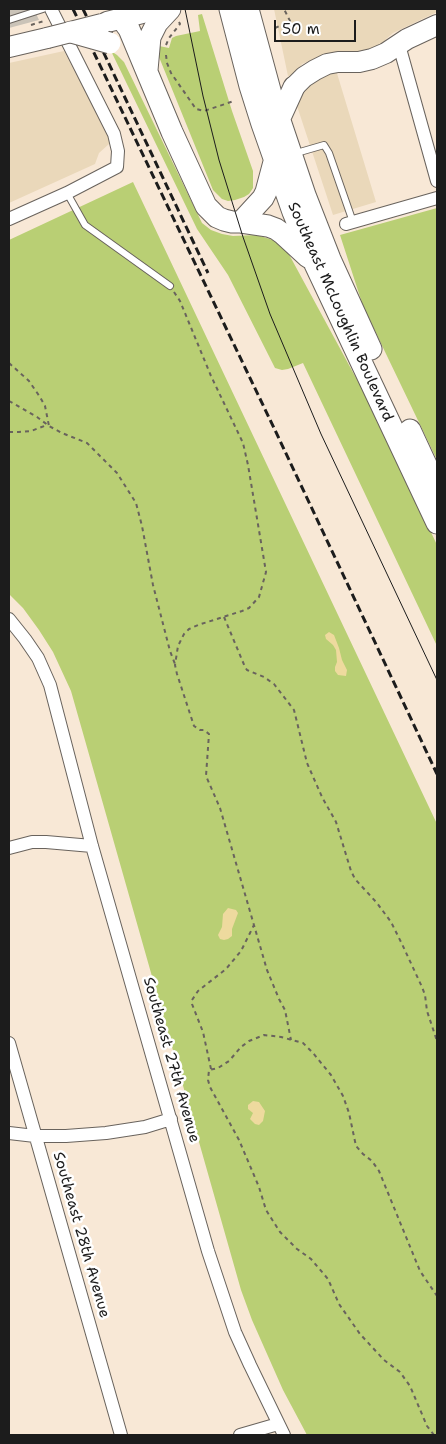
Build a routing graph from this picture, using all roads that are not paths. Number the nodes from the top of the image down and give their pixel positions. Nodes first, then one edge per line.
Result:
1 (43, 9) edge
2 (158, 9) edge
3 (230, 9) edge
4 (248, 9) edge
5 (175, 15) edge
6 (59, 19) edge
7 (9, 20) edge
8 (113, 24) junction
9 (437, 25) edge
10 (398, 45) junction
11 (9, 47) edge
12 (147, 72) junction
13 (294, 88) joint
14 (279, 120) junction
15 (282, 158) junction
16 (437, 181) edge
17 (67, 193) junction
18 (437, 198) edge
19 (9, 219) edge
20 (241, 222) junction
21 (350, 223) joint
22 (314, 262) junction
23 (170, 286) road end
24 (437, 488) edge
25 (437, 523) edge
26 (9, 619) edge
27 (92, 846) junction
28 (9, 848) edge
29 (9, 1043) edge
30 (171, 1118) junction
31 (9, 1133) edge
32 (35, 1136) junction
33 (281, 1430) edge
34 (121, 1435) edge
35 (240, 1435) edge

1 - 7 lane
2 - 8 main road
3 - 15 highway, Southeast McLoughlin Boulevard
4 - 14 highway, Southeast McLoughlin Boulevard
5 - 12 highway
6 - 8 highway, bridge
6 - 11 main road, bridge
6 - 17 street
8 - 12 highway
9 - 10 main road
10 - 13 main road
10 - 16 street
12 - 20 highway
13 - 14 highway
14 - 15 highway, Southeast McLoughlin Boulevard
15 - 20 highway
15 - 21 lane
15 - 22 highway, Southeast McLoughlin Boulevard
15 - 24 highway, Southeast McLoughlin Boulevard
17 - 19 street
17 - 23 lane
18 - 21 street
20 - 22 highway
22 - 25 highway, Southeast McLoughlin Boulevard
26 - 27 street, Southeast 27th Avenue
27 - 28 street
27 - 30 street, Southeast 27th Avenue
29 - 32 street, Southeast 28th Avenue
30 - 32 street
30 - 33 street, Southeast 27th Avenue
31 - 32 street
32 - 34 street, Southeast 28th Avenue
33 - 35 street

